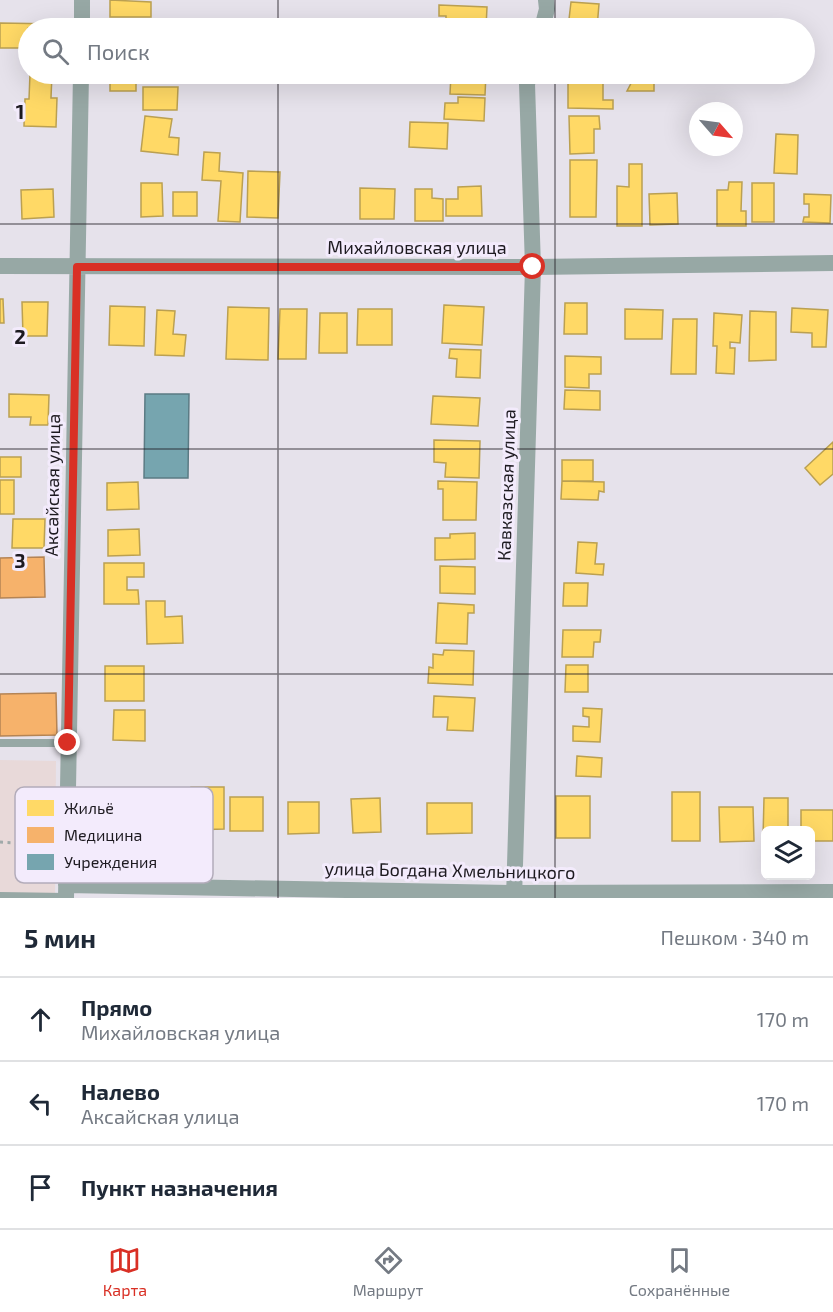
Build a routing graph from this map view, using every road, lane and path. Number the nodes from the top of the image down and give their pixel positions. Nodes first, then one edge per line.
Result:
1 (82, 0) edge
2 (546, 0) edge
3 (82, 18) edge
4 (545, 18) edge
5 (81, 84) edge
6 (527, 84) edge
7 (833, 263) edge
8 (0, 266) edge
9 (77, 267) junction
10 (533, 267) junction
11 (0, 743) edge
12 (68, 743) junction
13 (67, 787) edge
14 (0, 842) edge
15 (15, 843) edge
16 (833, 892) edge
17 (66, 893) edge
18 (514, 895) edge
19 (0, 896) edge

1 - 3 street
2 - 4 street
5 - 9 street, Аксайская улица
6 - 10 street, Кавказская улица
7 - 10 street, Михайловская улица
8 - 9 street, Михайловская улица
9 - 10 street, Михайловская улица
9 - 12 street, Аксайская улица
10 - 18 street, Кавказская улица
11 - 12 lane
12 - 13 street, Аксайская улица
14 - 15 path
16 - 18 street, улица Богдана Хмельницкого
17 - 18 street, улица Богдана Хмельницкого
17 - 19 lane

